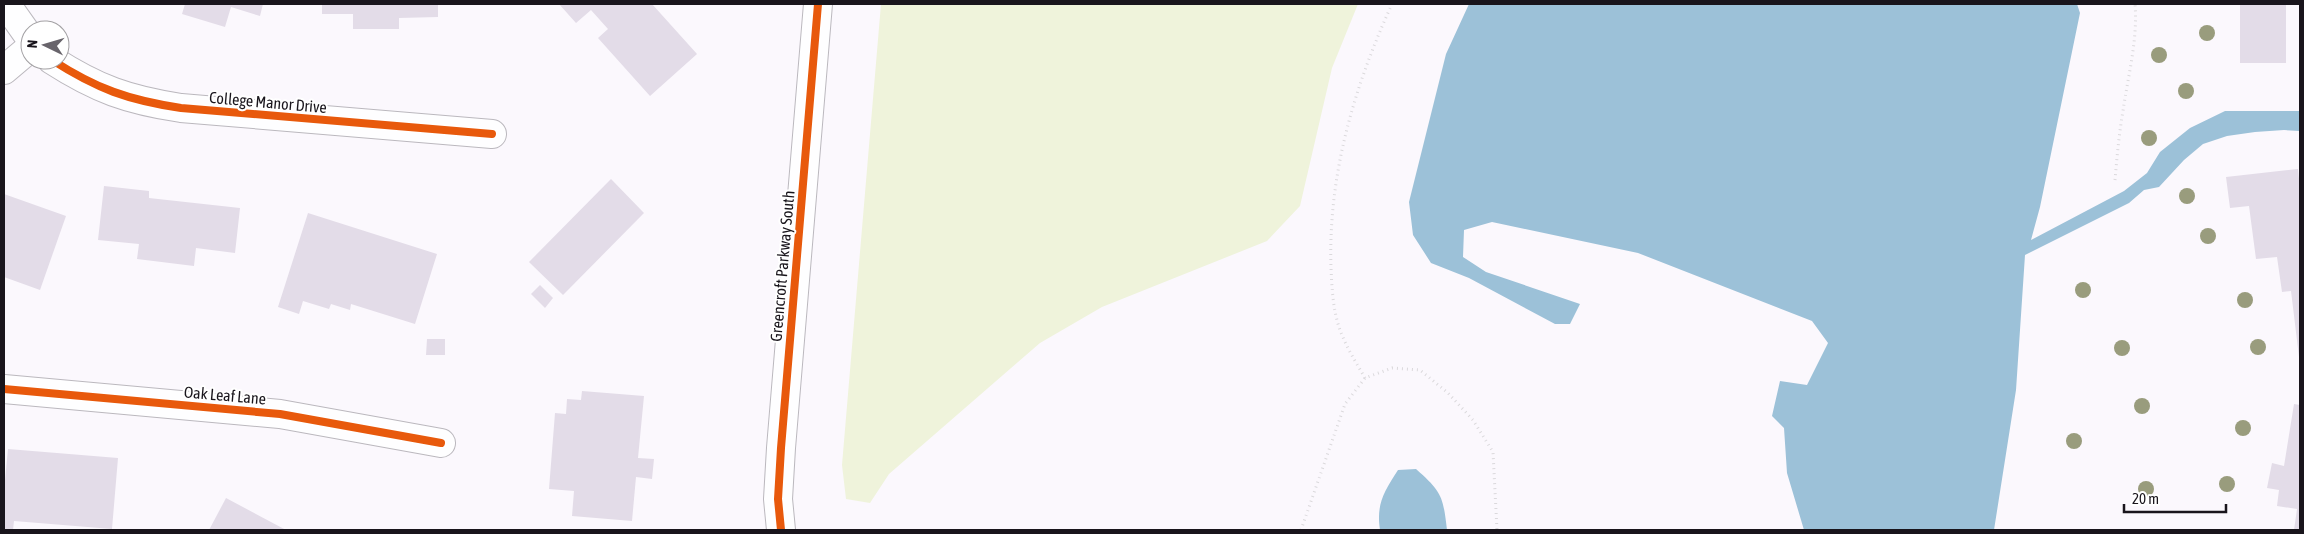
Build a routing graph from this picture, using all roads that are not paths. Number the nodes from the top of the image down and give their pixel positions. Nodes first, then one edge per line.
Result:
1 (6, 4) edge
2 (818, 4) edge
3 (20, 24) edge
4 (20, 56) edge
5 (4, 70) edge
6 (70, 70) edge
7 (492, 134) dead end
8 (4, 389) edge
9 (442, 443) dead end
10 (781, 530) edge

1 - 3 street
2 - 10 street, Greencroft Parkway South
4 - 5 street
6 - 7 street, College Manor Drive
8 - 9 street, Oak Leaf Lane

